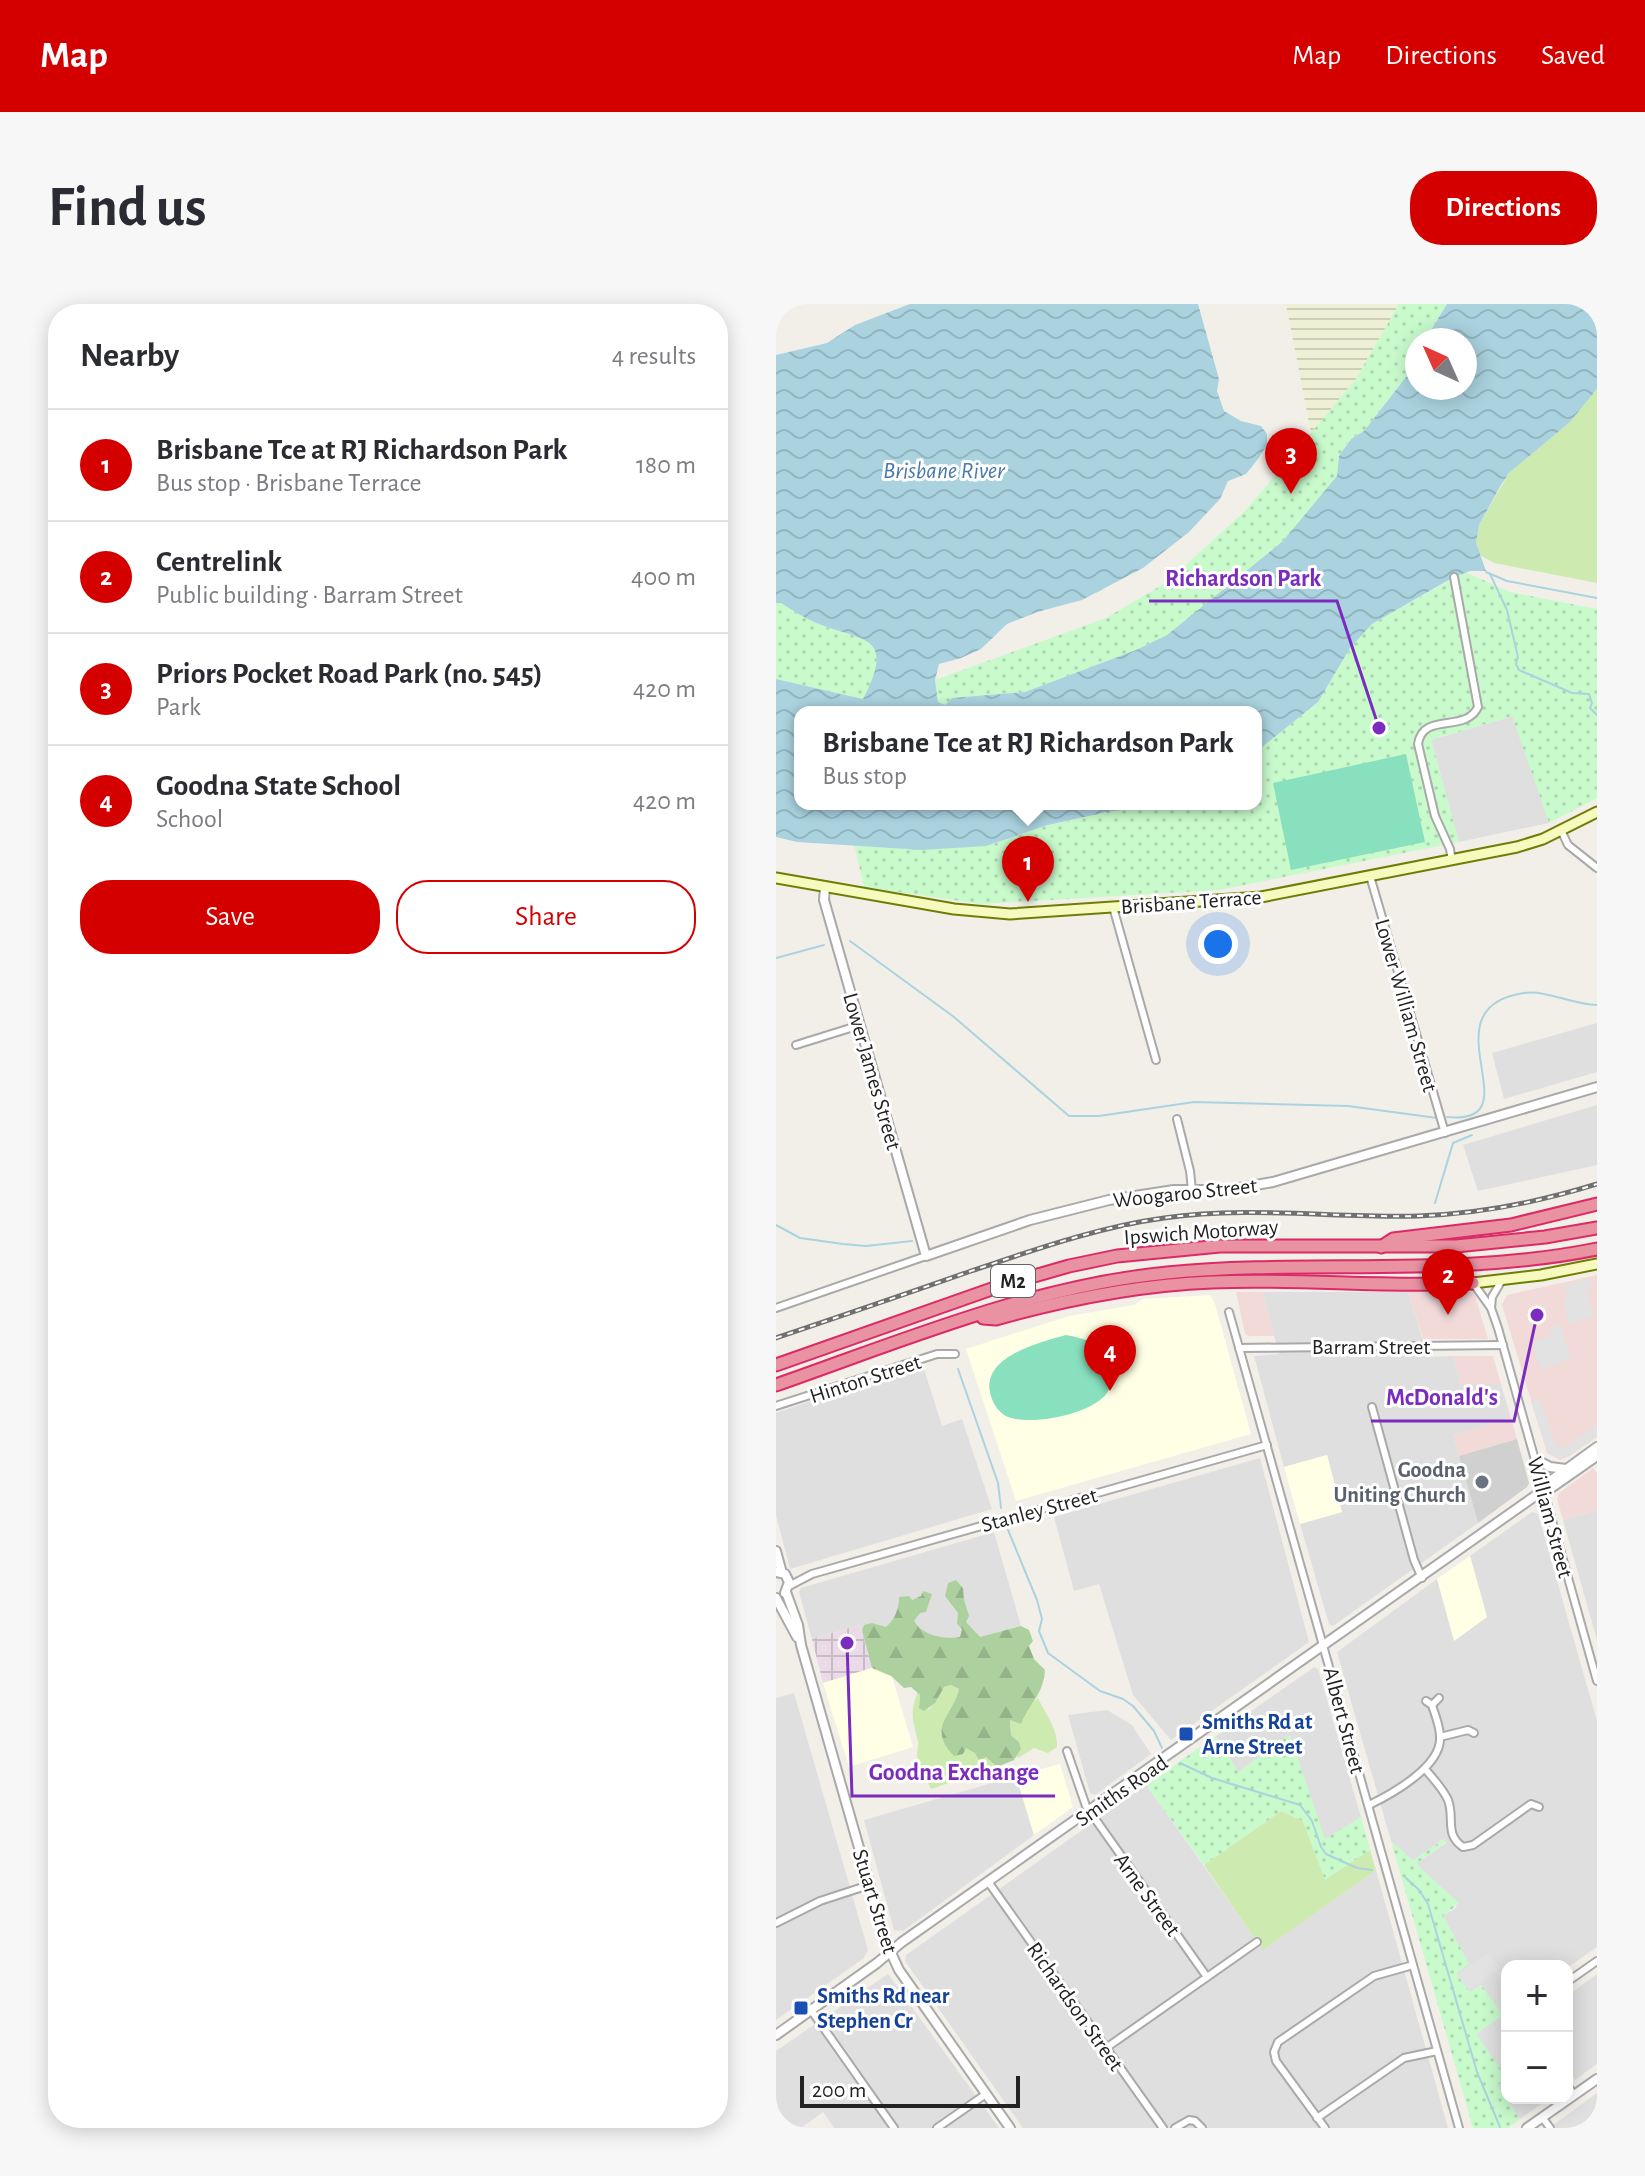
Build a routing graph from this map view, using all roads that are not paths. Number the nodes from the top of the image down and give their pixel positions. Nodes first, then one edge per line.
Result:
1 (1454, 577) dead end
2 (1597, 812) edge
3 (1561, 830) junction
4 (1452, 861) junction
5 (1597, 868) edge
6 (1370, 876) junction
7 (776, 878) edge
8 (825, 887) junction
9 (1113, 907) junction
10 (860, 1025) junction
11 (796, 1045) dead end
12 (1156, 1060) dead end
13 (1597, 1087) edge
14 (1177, 1119) dead end
15 (1445, 1133) junction
16 (1192, 1190) junction
17 (1597, 1204) edge
18 (1597, 1228) edge
19 (1381, 1247) junction
20 (1597, 1249) edge
21 (926, 1256) junction
22 (1597, 1264) edge
23 (1502, 1280) junction
24 (1473, 1283) junction
25 (776, 1308) edge
26 (1491, 1308) junction
27 (1229, 1312) dead end
28 (974, 1317) junction
29 (1503, 1345) junction
30 (1239, 1348) junction
31 (955, 1354) dead end
32 (776, 1365) edge
33 (776, 1385) edge
34 (776, 1406) edge
35 (1372, 1407) dead end
36 (1267, 1445) junction
37 (1597, 1447) edge
38 (1597, 1456) edge
39 (1537, 1460) junction
40 (1566, 1469) junction
41 (1543, 1490) junction
42 (776, 1551) edge
43 (781, 1573) edge
44 (812, 1574) junction
45 (1422, 1578) junction
46 (788, 1589) junction
47 (776, 1597) edge
48 (801, 1645) junction
49 (1325, 1646) junction
50 (1597, 1681) edge
51 (1439, 1698) dead end
52 (1470, 1728) dead end
53 (1440, 1737) junction
54 (1067, 1751) dead end
55 (1425, 1769) junction
56 (1530, 1795) dead end
57 (1369, 1805) junction
58 (1089, 1812) junction
59 (989, 1883) junction
60 (869, 1885) junction
61 (776, 1923) edge
62 (1257, 1942) dead end
63 (890, 1953) junction
64 (1597, 1961) edge
65 (1413, 1965) junction
66 (1207, 1977) junction
67 (1573, 1978) edge
68 (811, 2010) junction
69 (776, 2035) edge
70 (1106, 2048) junction
71 (1437, 2051) junction
72 (1597, 2079) edge
73 (986, 2094) junction
74 (1574, 2095) joint
75 (1542, 2117) junction
76 (1317, 2118) junction
77 (894, 2128) edge
78 (937, 2128) edge
79 (1010, 2128) edge
80 (1163, 2128) edge
81 (1175, 2128) edge
82 (1202, 2128) edge
83 (1325, 2128) edge
84 (1459, 2128) edge
85 (1527, 2128) edge
86 (1550, 2128) edge

1 - 4 street
2 - 3 main road, Brisbane Terrace
3 - 4 main road, Brisbane Terrace
3 - 5 street
4 - 6 main road, Brisbane Terrace
6 - 9 main road, Brisbane Terrace
6 - 15 street, Lower William Street
7 - 8 main road, Brisbane Terrace
8 - 9 main road, Brisbane Terrace
8 - 10 street, Lower James Street
9 - 12 street
10 - 11 street
10 - 21 street, Lower James Street
13 - 15 street, Woogaroo Street
14 - 16 street
15 - 16 street, Woogaroo Street
16 - 21 street, Woogaroo Street
17 - 19 highway
18 - 19 highway, Ipswich Motorway / M2
19 - 32 highway, Ipswich Motorway / M2
20 - 28 highway, Ipswich Motorway / M2
21 - 25 street, Woogaroo Street
22 - 23 main road
23 - 24 main road
23 - 26 street
24 - 26 street, William Street
24 - 28 highway
26 - 29 street, William Street
27 - 30 street, Albert Street
28 - 33 highway, Ipswich Motorway / M2
29 - 30 street, Barram Street
29 - 39 street, William Street
30 - 36 street, Albert Street
31 - 34 street, Hinton Street
35 - 45 street
36 - 44 street, Stanley Street
36 - 49 street, Albert Street
37 - 40 street, Smiths Road
38 - 41 street, Smiths Road
39 - 40 street
39 - 41 street, William Street
40 - 41 street, Smiths Road
41 - 45 street, Smiths Road
41 - 50 street, William Street
42 - 43 street
43 - 44 street, Stanley Street
43 - 46 street, Stuart Street
44 - 46 street, Stanley Street
45 - 49 street, Smiths Road
46 - 47 street
46 - 48 street, Stuart Street
47 - 48 street, Stuart Street
48 - 60 street, Stuart Street
49 - 57 street, Albert Street
49 - 58 street, Smiths Road
51 - 53 street
52 - 53 street
53 - 55 street
54 - 58 street, Arne Street
55 - 56 street
55 - 57 street
57 - 65 street, Albert Street
58 - 59 street, Smiths Road
58 - 66 street, Arne Street
59 - 63 street, Smiths Road
59 - 70 street, Richardson Street
60 - 61 street
60 - 63 street, Stuart Street
62 - 66 street
63 - 68 street, Smiths Road
63 - 73 street, Stuart Street
64 - 67 street
65 - 71 street, Albert Street
65 - 76 street
66 - 70 street
68 - 69 street, Smiths Road
68 - 77 street
70 - 80 street, Richardson Street
71 - 76 street
71 - 84 street, Albert Street
72 - 74 street
73 - 78 street
73 - 79 street, Stuart Street
74 - 75 street
75 - 85 street
75 - 86 street
76 - 83 street
81 - 82 street

